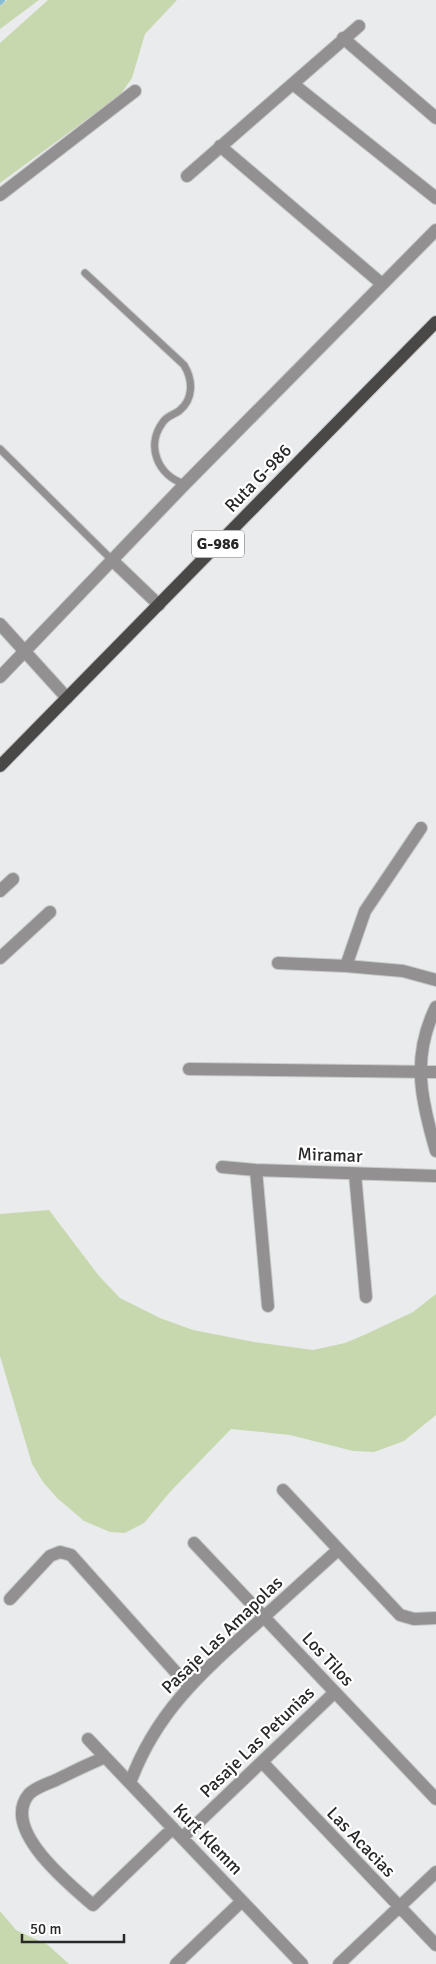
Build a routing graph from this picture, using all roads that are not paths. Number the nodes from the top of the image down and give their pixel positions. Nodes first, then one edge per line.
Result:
1 (359, 26) dead end
2 (343, 38) junction
3 (293, 84) junction
4 (135, 91) dead end
5 (436, 118) edge
6 (220, 146) junction
7 (187, 176) dead end
8 (0, 195) edge
9 (436, 198) edge
10 (436, 230) edge
11 (85, 273) dead end
12 (382, 284) junction
13 (436, 322) edge
14 (0, 449) edge
15 (186, 484) junction
16 (112, 560) junction
17 (159, 605) junction
18 (0, 624) edge
19 (25, 651) junction
20 (0, 677) edge
21 (67, 698) junction
22 (0, 766) edge
23 (421, 828) dead end
24 (13, 879) dead end
25 (0, 891) edge
26 (50, 912) dead end
27 (0, 958) edge
28 (278, 964) dead end
29 (346, 966) junction
30 (436, 980) edge
31 (436, 1007) edge
32 (189, 1069) dead end
33 (436, 1072) edge
34 (420, 1073) junction
35 (436, 1151) edge
36 (222, 1166) dead end
37 (256, 1170) junction
38 (355, 1174) junction
39 (436, 1176) edge
40 (366, 1297) dead end
41 (268, 1306) dead end
42 (283, 1490) dead end
43 (194, 1543) dead end
44 (338, 1550) junction
45 (10, 1599) dead end
46 (264, 1616) junction
47 (436, 1618) edge
48 (189, 1687) junction
49 (335, 1692) junction
50 (88, 1739) dead end
51 (105, 1757) junction
52 (262, 1762) junction
53 (130, 1784) junction
54 (436, 1799) edge
55 (173, 1828) junction
56 (182, 1838) junction
57 (436, 1872) edge
58 (242, 1901) junction
59 (399, 1907) junction
60 (436, 1946) edge
61 (176, 1964) edge
62 (302, 1964) edge
63 (339, 1964) edge

1 - 2 street
2 - 3 street
2 - 5 street
3 - 6 street
3 - 9 street
4 - 8 street
6 - 7 street
6 - 12 street
10 - 12 street
11 - 15 lane
12 - 15 street
13 - 17 main road, Ruta G-986 / G-986
14 - 16 lane
15 - 16 street
16 - 17 street
16 - 19 street
17 - 21 main road, Ruta G-986 / G-986
18 - 19 street
19 - 20 street
19 - 21 street
21 - 22 main road, Ruta G-986 / G-986
23 - 29 street
24 - 25 street
26 - 27 street
28 - 29 street
29 - 30 street
31 - 34 street
32 - 34 street
33 - 34 street
34 - 35 street
36 - 37 street, Miramar
37 - 38 street, Miramar
37 - 41 street
38 - 39 street, Miramar
38 - 40 street
42 - 44 street
43 - 46 street, Los Tilos
44 - 46 street, Pasaje Las Amapolas
44 - 47 street
45 - 48 street
46 - 48 street, Pasaje Las Amapolas
46 - 49 street, Los Tilos
48 - 53 street, Pasaje Las Amapolas
49 - 52 street, Pasaje Las Petunias
49 - 54 street, Los Tilos
50 - 51 street, Kurt Klemm
51 - 53 street, Kurt Klemm
51 - 55 street
52 - 56 street, Pasaje Las Petunias
52 - 59 street, Las Acacias
53 - 55 street, Kurt Klemm
55 - 56 street, Kurt Klemm
56 - 58 street, Kurt Klemm
57 - 59 street
58 - 61 street
58 - 62 street, Kurt Klemm
59 - 60 street, Las Acacias
59 - 63 street

